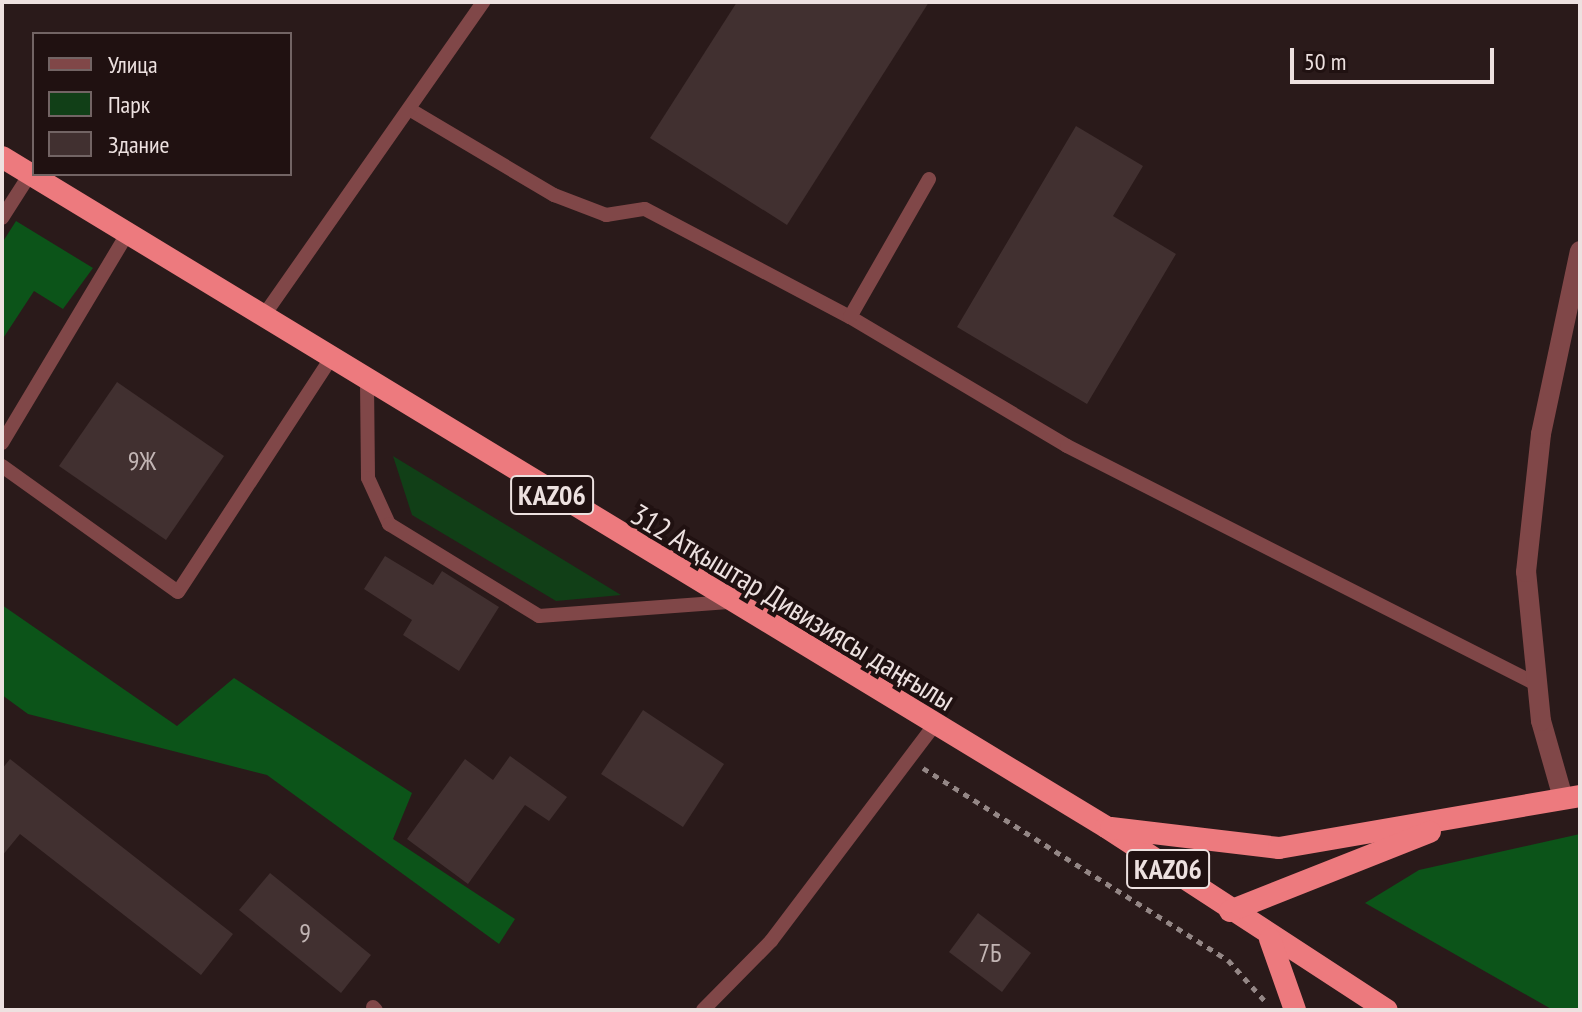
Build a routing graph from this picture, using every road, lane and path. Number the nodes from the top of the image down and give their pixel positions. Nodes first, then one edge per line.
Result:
1 (483, 2) edge
2 (409, 109) junction
3 (2, 157) edge
4 (30, 174) joint
5 (33, 176) edge
6 (929, 179) dead end
7 (2, 218) edge
8 (127, 234) junction
9 (1580, 251) edge
10 (850, 317) junction
11 (262, 318) junction
12 (330, 360) junction
13 (367, 382) junction
14 (2, 443) edge
15 (2, 466) edge
16 (728, 602) junction
17 (1536, 684) junction
18 (933, 727) junction
19 (908, 759) junction
20 (1571, 797) edge
21 (1457, 819) junction
22 (1106, 827) junction
23 (1230, 911) junction
24 (1270, 939) junction
25 (1382, 1009) edge
26 (703, 1010) edge
27 (1270, 1010) edge
28 (1295, 1010) edge

1 - 2 lane
2 - 10 lane
2 - 11 lane
3 - 4 highway, 312 Атқыштар Дивизиясы даңғылы / KАZ06
4 - 7 lane
5 - 8 highway, 312 Атқыштар Дивизиясы даңғылы / KАZ06
6 - 10 lane
8 - 11 highway, 312 Атқыштар Дивизиясы даңғылы / KАZ06
8 - 14 lane
9 - 17 street
10 - 17 lane
11 - 12 highway, 312 Атқыштар Дивизиясы даңғылы / KАZ06
12 - 13 highway, 312 Атқыштар Дивизиясы даңғылы / KАZ06
12 - 15 lane
13 - 16 highway, 312 Атқыштар Дивизиясы даңғылы / KАZ06
13 - 16 lane
16 - 18 highway, 312 Атқыштар Дивизиясы даңғылы / KАZ06
17 - 20 street
18 - 19 lane
18 - 22 highway, 312 Атқыштар Дивизиясы даңғылы / KАZ06
19 - 26 lane
19 - 27 path
20 - 21 highway
21 - 22 highway
21 - 23 highway
22 - 23 highway, 312 Атқыштар Дивизиясы даңғылы / KАZ06
23 - 24 highway, 312 Атқыштар Дивизиясы даңғылы / KАZ06
24 - 25 highway, 312 Атқыштар Дивизиясы даңғылы / KАZ06
24 - 28 highway

